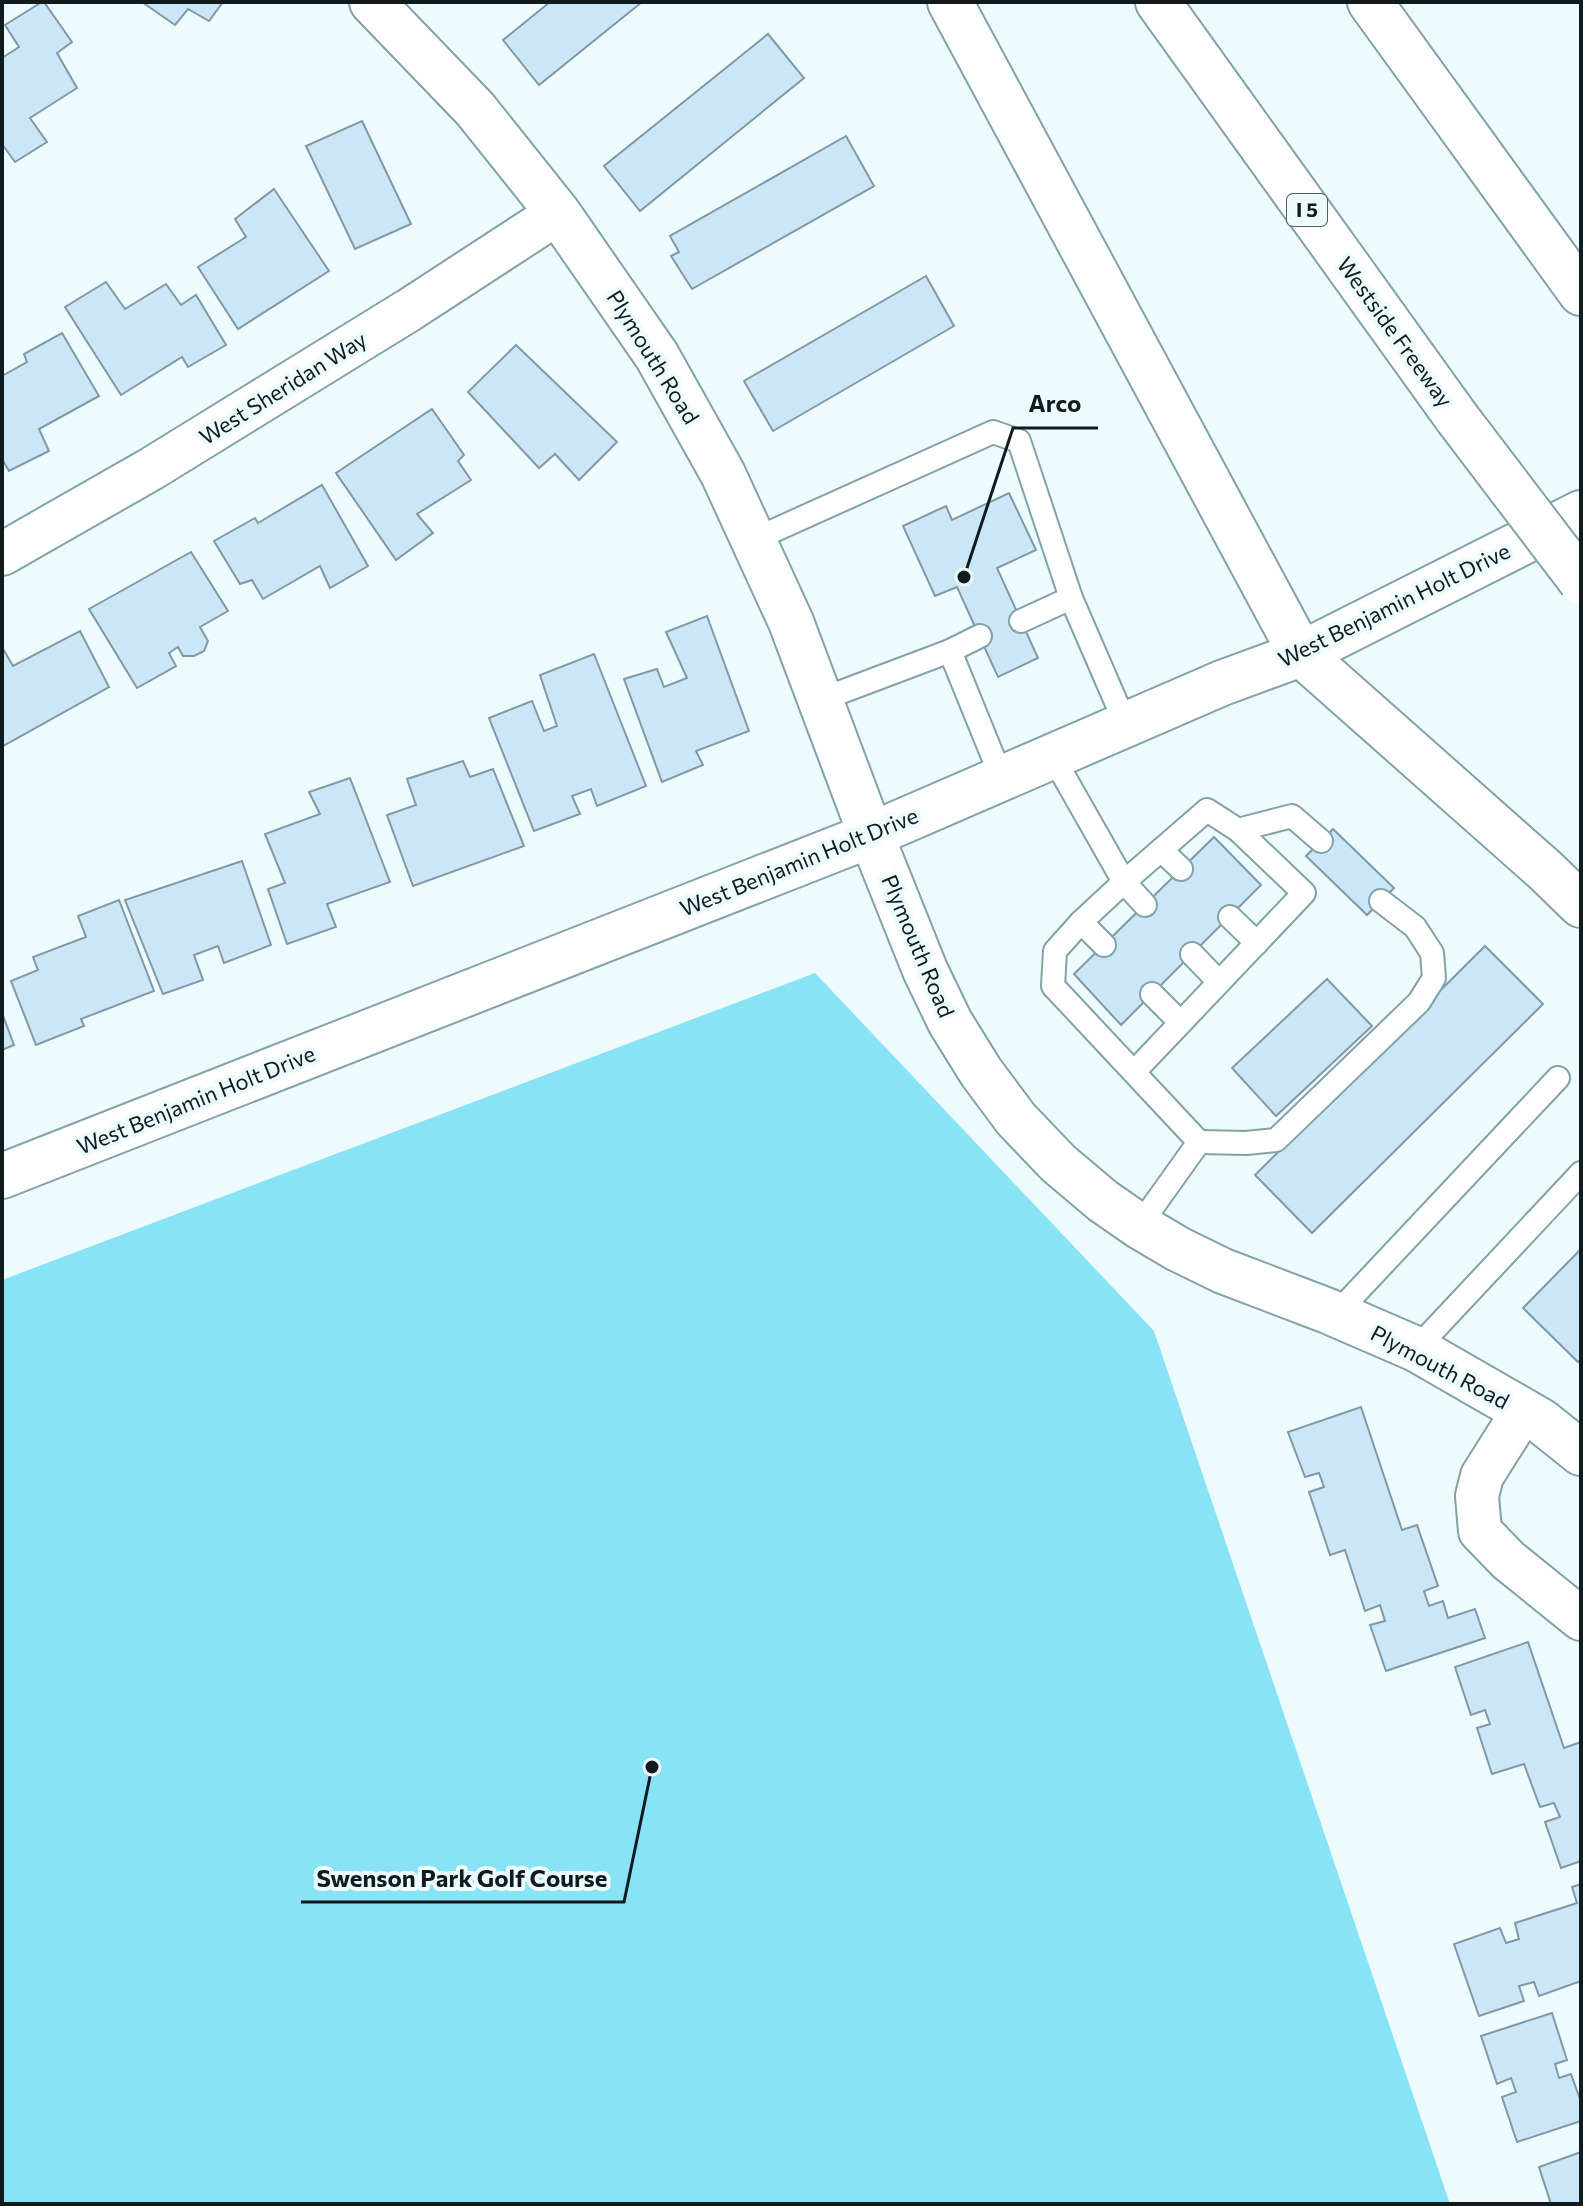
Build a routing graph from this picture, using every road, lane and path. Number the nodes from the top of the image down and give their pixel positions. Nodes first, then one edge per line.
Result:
1 (372, 2) edge
2 (950, 2) edge
3 (1158, 2) edge
4 (1370, 2) edge
5 (558, 213) junction
6 (1581, 293) edge
7 (1581, 513) edge
8 (753, 540) junction
9 (2, 554) edge
10 (1581, 581) edge
11 (1071, 598) junction
12 (1021, 621) dead end
13 (980, 636) dead end
14 (950, 651) junction
15 (1301, 654) junction
16 (820, 700) junction
17 (1126, 725) junction
18 (1053, 757) junction
19 (1002, 779) junction
20 (1238, 830) junction
21 (871, 835) junction
22 (1321, 841) dead end
23 (1161, 850) junction
24 (1181, 869) dead end
25 (1124, 882) junction
26 (1381, 901) dead end
27 (1145, 905) dead end
28 (1581, 905) edge
29 (1230, 917) dead end
30 (1081, 922) junction
31 (1257, 943) junction
32 (1104, 945) dead end
33 (1192, 954) dead end
34 (1219, 982) junction
35 (1152, 994) dead end
36 (1180, 1022) junction
37 (1134, 1072) junction
38 (1558, 1078) dead end
39 (1199, 1142) junction
40 (1581, 1173) edge
41 (2, 1176) edge
42 (1139, 1226) junction
43 (1336, 1314) junction
44 (1416, 1349) junction
45 (1523, 1411) junction
46 (1581, 1453) edge
47 (1581, 1619) edge

1 - 5 main road, Plymouth Road
2 - 15 main road
3 - 10 main road, Westside Freeway / I 5, bridge
4 - 6 main road
5 - 8 main road, Plymouth Road
5 - 9 street, West Sheridan Way
7 - 15 main road, West Benjamin Holt Drive
8 - 11 lane
8 - 16 main road, Plymouth Road
11 - 12 lane
11 - 17 lane
13 - 14 lane
14 - 16 lane
14 - 19 lane
15 - 17 main road, West Benjamin Holt Drive
15 - 28 main road
16 - 21 main road, Plymouth Road
17 - 18 main road, West Benjamin Holt Drive
18 - 19 main road, West Benjamin Holt Drive
18 - 25 lane
19 - 21 main road, West Benjamin Holt Drive
20 - 22 lane
20 - 23 lane
20 - 31 lane
21 - 41 main road, West Benjamin Holt Drive
21 - 42 main road, Plymouth Road
23 - 24 lane
23 - 25 lane
25 - 27 lane
25 - 30 lane
26 - 39 lane
29 - 31 lane
30 - 32 lane
30 - 37 lane
31 - 34 lane
33 - 34 lane
34 - 36 lane
35 - 36 lane
36 - 37 lane
37 - 39 lane
38 - 43 lane
39 - 42 lane
40 - 44 lane
42 - 43 main road, Plymouth Road
43 - 44 main road, Plymouth Road
44 - 45 main road, Plymouth Road
45 - 46 main road, Plymouth Road
45 - 47 street

